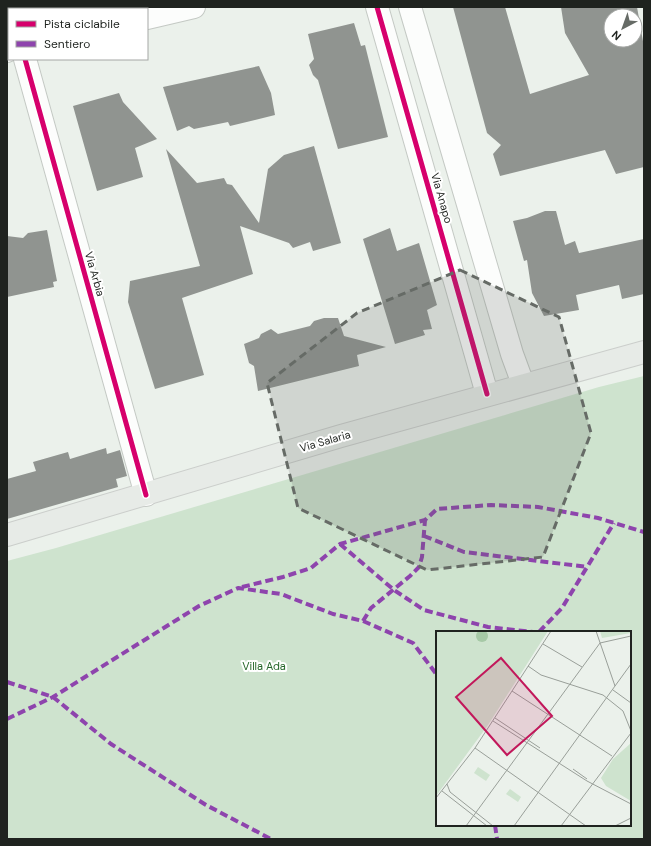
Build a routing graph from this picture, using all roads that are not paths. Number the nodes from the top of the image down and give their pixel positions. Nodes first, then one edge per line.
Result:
1 (194, 7) edge
2 (377, 7) edge
3 (410, 7) edge
4 (148, 18) edge
5 (25, 60) edge
6 (459, 175) junction
7 (427, 183) junction
8 (644, 352) edge
9 (523, 384) junction
10 (488, 394) junction
11 (146, 495) junction
12 (7, 535) edge

1 - 4 street
2 - 7 street, Via Anapo
3 - 6 street, Via Anapo
5 - 11 street, Via Arbia
6 - 7 street, Via Anapo
6 - 9 street, Via Anapo
7 - 10 street, Via Anapo
8 - 9 main road, Via Salaria
9 - 10 main road, Via Salaria
10 - 11 main road, Via Salaria
11 - 12 main road, Via Salaria

